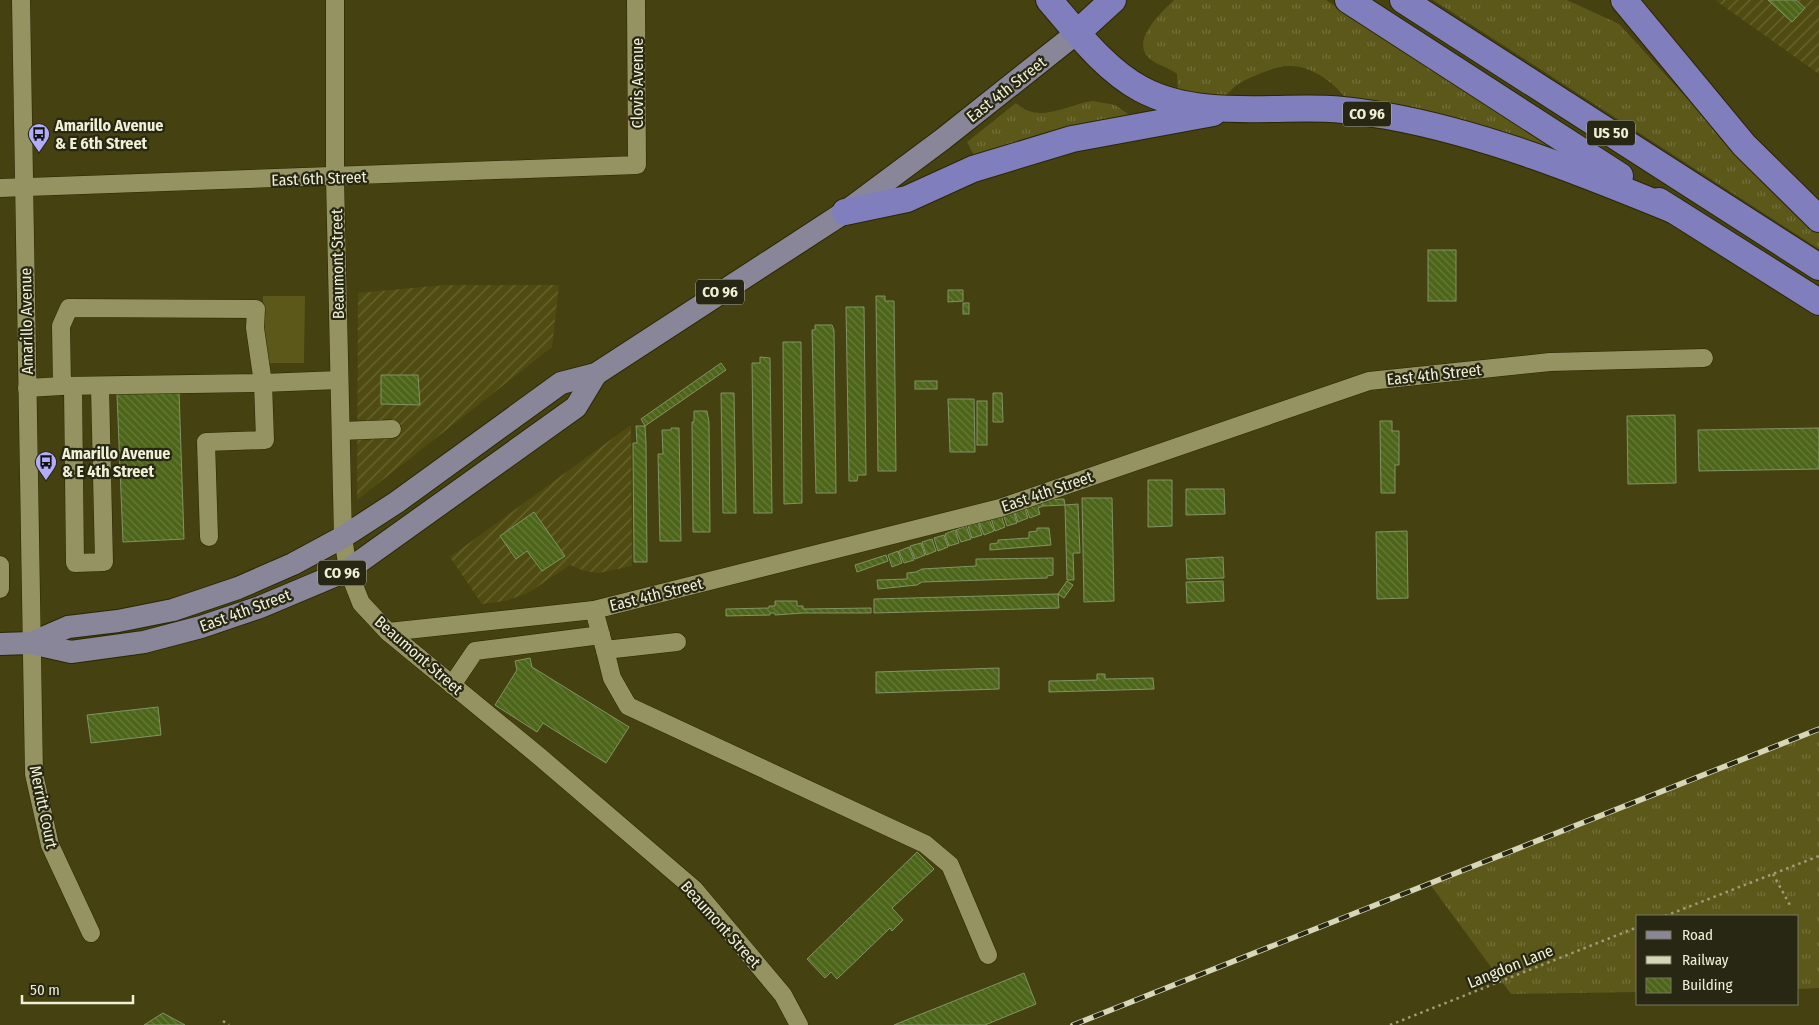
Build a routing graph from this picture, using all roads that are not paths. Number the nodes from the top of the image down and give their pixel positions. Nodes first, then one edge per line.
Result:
1 (21, 0) edge
2 (335, 0) edge
3 (636, 0) edge
4 (1049, 0) edge
5 (1113, 0) edge
6 (1348, 0) edge
7 (1403, 0) edge
8 (1624, 0) edge
9 (1078, 32) junction
10 (1236, 108) junction
11 (637, 165) joint
12 (335, 178) junction
13 (23, 187) junction
14 (0, 188) edge
15 (1673, 210) junction
16 (845, 212) junction
17 (1819, 219) edge
18 (1819, 267) edge
19 (1819, 302) edge
20 (1704, 358) dead end
21 (596, 374) junction
22 (339, 380) junction
23 (263, 383) junction
24 (68, 387) junction
25 (100, 387) junction
26 (27, 388) junction
27 (392, 429) dead end
28 (340, 432) junction
29 (208, 537) dead end
30 (343, 537) junction
31 (0, 565) edge
32 (348, 570) junction
33 (0, 589) edge
34 (594, 610) junction
35 (523, 618) junction
36 (472, 623) junction
37 (388, 632) junction
38 (678, 642) dead end
39 (31, 643) junction
40 (603, 643) junction
41 (0, 644) edge
42 (527, 644) junction
43 (475, 651) junction
44 (452, 685) junction
45 (90, 932) dead end
46 (988, 955) dead end
47 (799, 1025) edge

1 - 13 street, Amarillo Avenue
2 - 12 street, Beaumont Street
3 - 11 street, Clovis Avenue
4 - 9 highway
5 - 9 highway, East 4th Street / CO 96
6 - 15 highway, US 50
7 - 18 highway, US 50
8 - 17 highway
9 - 10 highway
9 - 16 main road, East 4th Street / CO 96
10 - 15 highway, CO 96
10 - 16 highway, CO 96
11 - 12 street, East 6th Street
12 - 13 street, East 6th Street
12 - 22 street, Beaumont Street
13 - 14 street, East 6th Street
13 - 26 street, Amarillo Avenue
15 - 19 highway, US 50
16 - 21 main road, East 4th Street / CO 96
20 - 34 street, East 4th Street
21 - 30 main road, East 4th Street / CO 96
21 - 32 main road, East 4th Street / CO 96
22 - 23 street
22 - 28 street, Beaumont Street
23 - 24 street
23 - 25 street
23 - 29 street
24 - 25 street
24 - 25 street
24 - 26 street
26 - 39 street, Amarillo Avenue
27 - 28 street
28 - 30 street, Beaumont Street
30 - 32 street, Beaumont Street
30 - 39 main road, East 4th Street / CO 96
31 - 33 street
32 - 37 street, Beaumont Street
32 - 39 main road, East 4th Street / CO 96
34 - 35 street, East 4th Street
34 - 40 street
35 - 36 street, East 4th Street
35 - 42 street
36 - 37 street, East 4th Street
36 - 43 street
37 - 44 street, Beaumont Street
38 - 40 street
39 - 41 main road, East 4th Street / CO 96
39 - 45 street, Merritt Court
40 - 42 street
40 - 46 street
42 - 43 street
43 - 44 street
44 - 47 street, Beaumont Street

